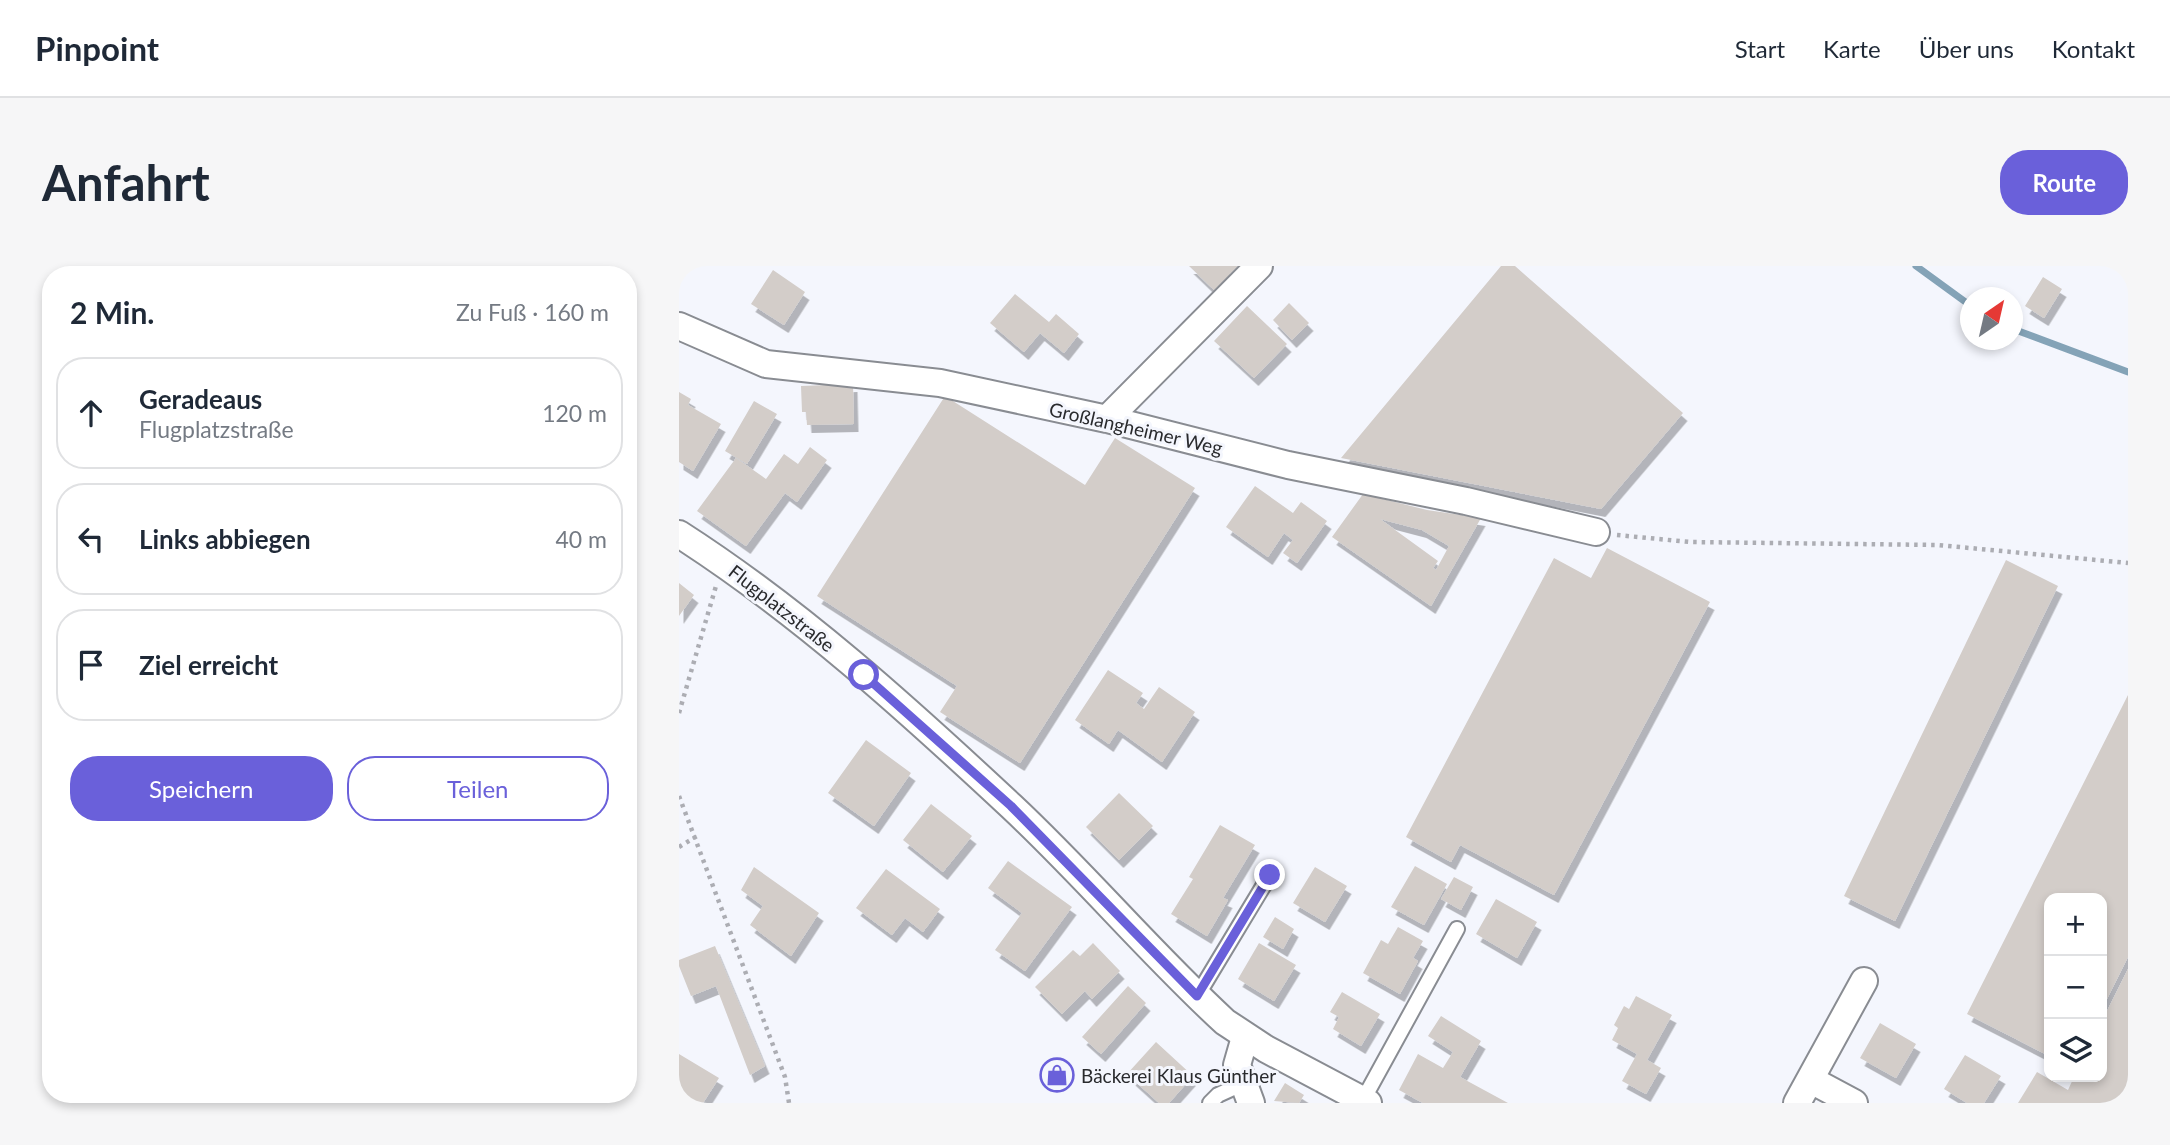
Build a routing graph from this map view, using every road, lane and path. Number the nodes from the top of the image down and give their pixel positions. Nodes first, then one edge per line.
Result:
1 (1259, 266) edge
2 (679, 326) edge
3 (1107, 419) junction
4 (1596, 532) joint
5 (679, 534) edge
6 (723, 562) junction
7 (2128, 563) edge
8 (679, 713) edge
9 (679, 796) edge
10 (697, 836) junction
11 (679, 847) edge
12 (1270, 875) dead end
13 (1457, 929) dead end
14 (1864, 981) dead end
15 (1197, 996) junction
16 (1245, 1037) junction
17 (1811, 1080) junction
18 (1246, 1093) edge
19 (1366, 1102) edge
20 (789, 1103) edge
21 (1210, 1103) edge
22 (1797, 1103) edge
23 (1854, 1103) edge

1 - 3 street
2 - 3 street, Großlangheimer Weg
3 - 4 street, Großlangheimer Weg
4 - 7 path
5 - 6 street, Flugplatzstraße
6 - 8 path
6 - 15 street, Flugplatzstraße
9 - 10 path
10 - 11 path
10 - 20 path
12 - 15 lane
13 - 19 lane
14 - 17 street
15 - 16 street, Flugplatzstraße
16 - 18 street
16 - 19 street, Flugplatzstraße
17 - 22 street
17 - 23 street
18 - 21 lane

